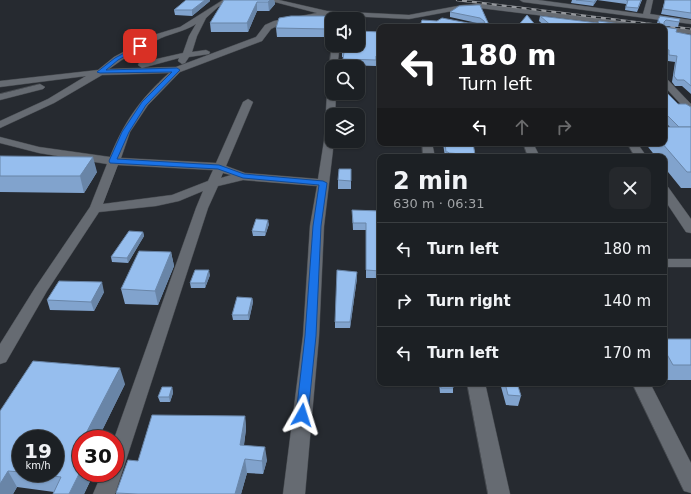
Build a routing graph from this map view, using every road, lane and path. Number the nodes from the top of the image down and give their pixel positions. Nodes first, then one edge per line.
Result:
1 (228, 0) edge
2 (270, 0) edge
3 (523, 0) edge
4 (650, 0) edge
5 (554, 2) edge
6 (216, 3) edge
7 (325, 13) edge
8 (325, 13) edge
9 (423, 15) junction
10 (365, 16) edge
11 (646, 16) junction
12 (203, 17) junction
13 (409, 17) junction
14 (444, 20) edge
15 (691, 22) edge
16 (410, 24) edge
17 (622, 24) edge
18 (667, 28) edge
19 (691, 32) edge
20 (226, 50) junction
21 (185, 55) junction
22 (177, 70) junction
23 (121, 71) junction
24 (100, 72) junction
25 (91, 77) junction
26 (0, 84) edge
27 (667, 84) edge
28 (0, 97) edge
29 (331, 100) edge
30 (248, 102) dead end
31 (691, 110) edge
32 (0, 125) edge
33 (0, 140) edge
34 (113, 161) junction
35 (219, 167) junction
36 (243, 176) junction
37 (323, 183) junction
38 (211, 184) junction
39 (667, 194) edge
40 (95, 209) junction
41 (691, 229) edge
42 (667, 263) edge
43 (691, 264) edge
44 (0, 358) edge
45 (477, 386) edge
46 (642, 386) edge
47 (124, 438) edge
48 (109, 482) edge
49 (691, 484) edge
50 (104, 494) edge
51 (294, 494) edge
52 (499, 494) edge

1 - 6 street
2 - 7 street
3 - 5 street
4 - 11 street
5 - 11 street
6 - 12 street
8 - 20 street
9 - 13 street
9 - 14 street
9 - 17 street
10 - 13 street
11 - 15 street
12 - 21 street
12 - 24 street
13 - 16 street
18 - 19 street
20 - 21 street
20 - 22 street
21 - 22 street
21 - 23 street
22 - 23 street
22 - 34 street
23 - 24 street
24 - 25 street
24 - 26 street
25 - 28 street
25 - 32 street
27 - 31 street
29 - 37 street
30 - 35 street
33 - 34 street
34 - 35 street
34 - 40 street
35 - 36 street
35 - 38 street
36 - 37 street
36 - 38 street
37 - 51 street
38 - 40 street
38 - 47 street
39 - 41 street
40 - 44 street
42 - 43 street
45 - 52 street
46 - 49 street
48 - 50 street

